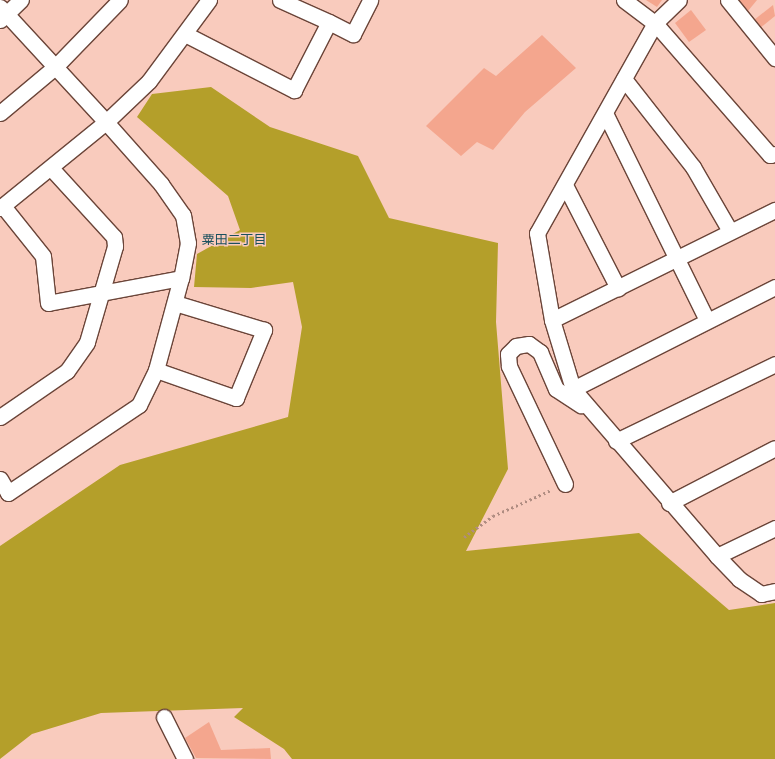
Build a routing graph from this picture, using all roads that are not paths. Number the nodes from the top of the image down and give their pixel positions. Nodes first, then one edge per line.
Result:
1 (21, 0) edge
2 (120, 0) edge
3 (209, 0) edge
4 (280, 0) edge
5 (370, 0) edge
6 (624, 0) edge
7 (678, 0) edge
8 (728, 0) edge
9 (2, 14) edge
10 (329, 22) junction
11 (655, 24) junction
12 (185, 34) junction
13 (775, 58) edge
14 (55, 67) junction
15 (624, 79) junction
16 (0, 113) edge
17 (606, 115) junction
18 (106, 122) junction
19 (773, 158) edge
20 (51, 168) junction
21 (566, 187) junction
22 (1, 207) edge
23 (775, 210) edge
24 (730, 231) junction
25 (676, 257) junction
26 (182, 278) junction
27 (775, 287) edge
28 (618, 288) junction
29 (103, 294) junction
30 (175, 303) junction
31 (552, 320) junction
32 (707, 320) junction
33 (775, 364) edge
34 (156, 370) junction
35 (573, 388) junction
36 (593, 413) junction
37 (0, 417) edge
38 (616, 441) junction
39 (775, 448) edge
40 (0, 479) edge
41 (565, 484) road end
42 (669, 503) junction
43 (775, 528) edge
44 (717, 556) junction
45 (775, 591) edge
46 (164, 716) dead end
47 (185, 759) edge

1 - 9 street
2 - 14 street
3 - 12 street
4 - 10 street
5 - 10 street
6 - 11 street
7 - 11 street
8 - 13 street
9 - 14 street
10 - 12 street
11 - 15 street
11 - 19 street
12 - 18 street
14 - 16 street
14 - 18 street
15 - 17 street
15 - 24 street
17 - 21 street
17 - 25 street
18 - 20 street
18 - 26 street
20 - 22 street
20 - 29 street
21 - 28 street
21 - 31 street
22 - 29 street
23 - 24 street
24 - 25 street
25 - 28 street
25 - 32 street
26 - 29 street
26 - 30 street
27 - 32 street
28 - 31 street
29 - 37 street
30 - 34 street
30 - 34 street
31 - 35 street
32 - 35 street
33 - 38 street
34 - 40 street
35 - 36 street
36 - 38 street
36 - 41 street
38 - 42 street
39 - 42 street
42 - 44 street
43 - 44 street
44 - 45 street
46 - 47 street

